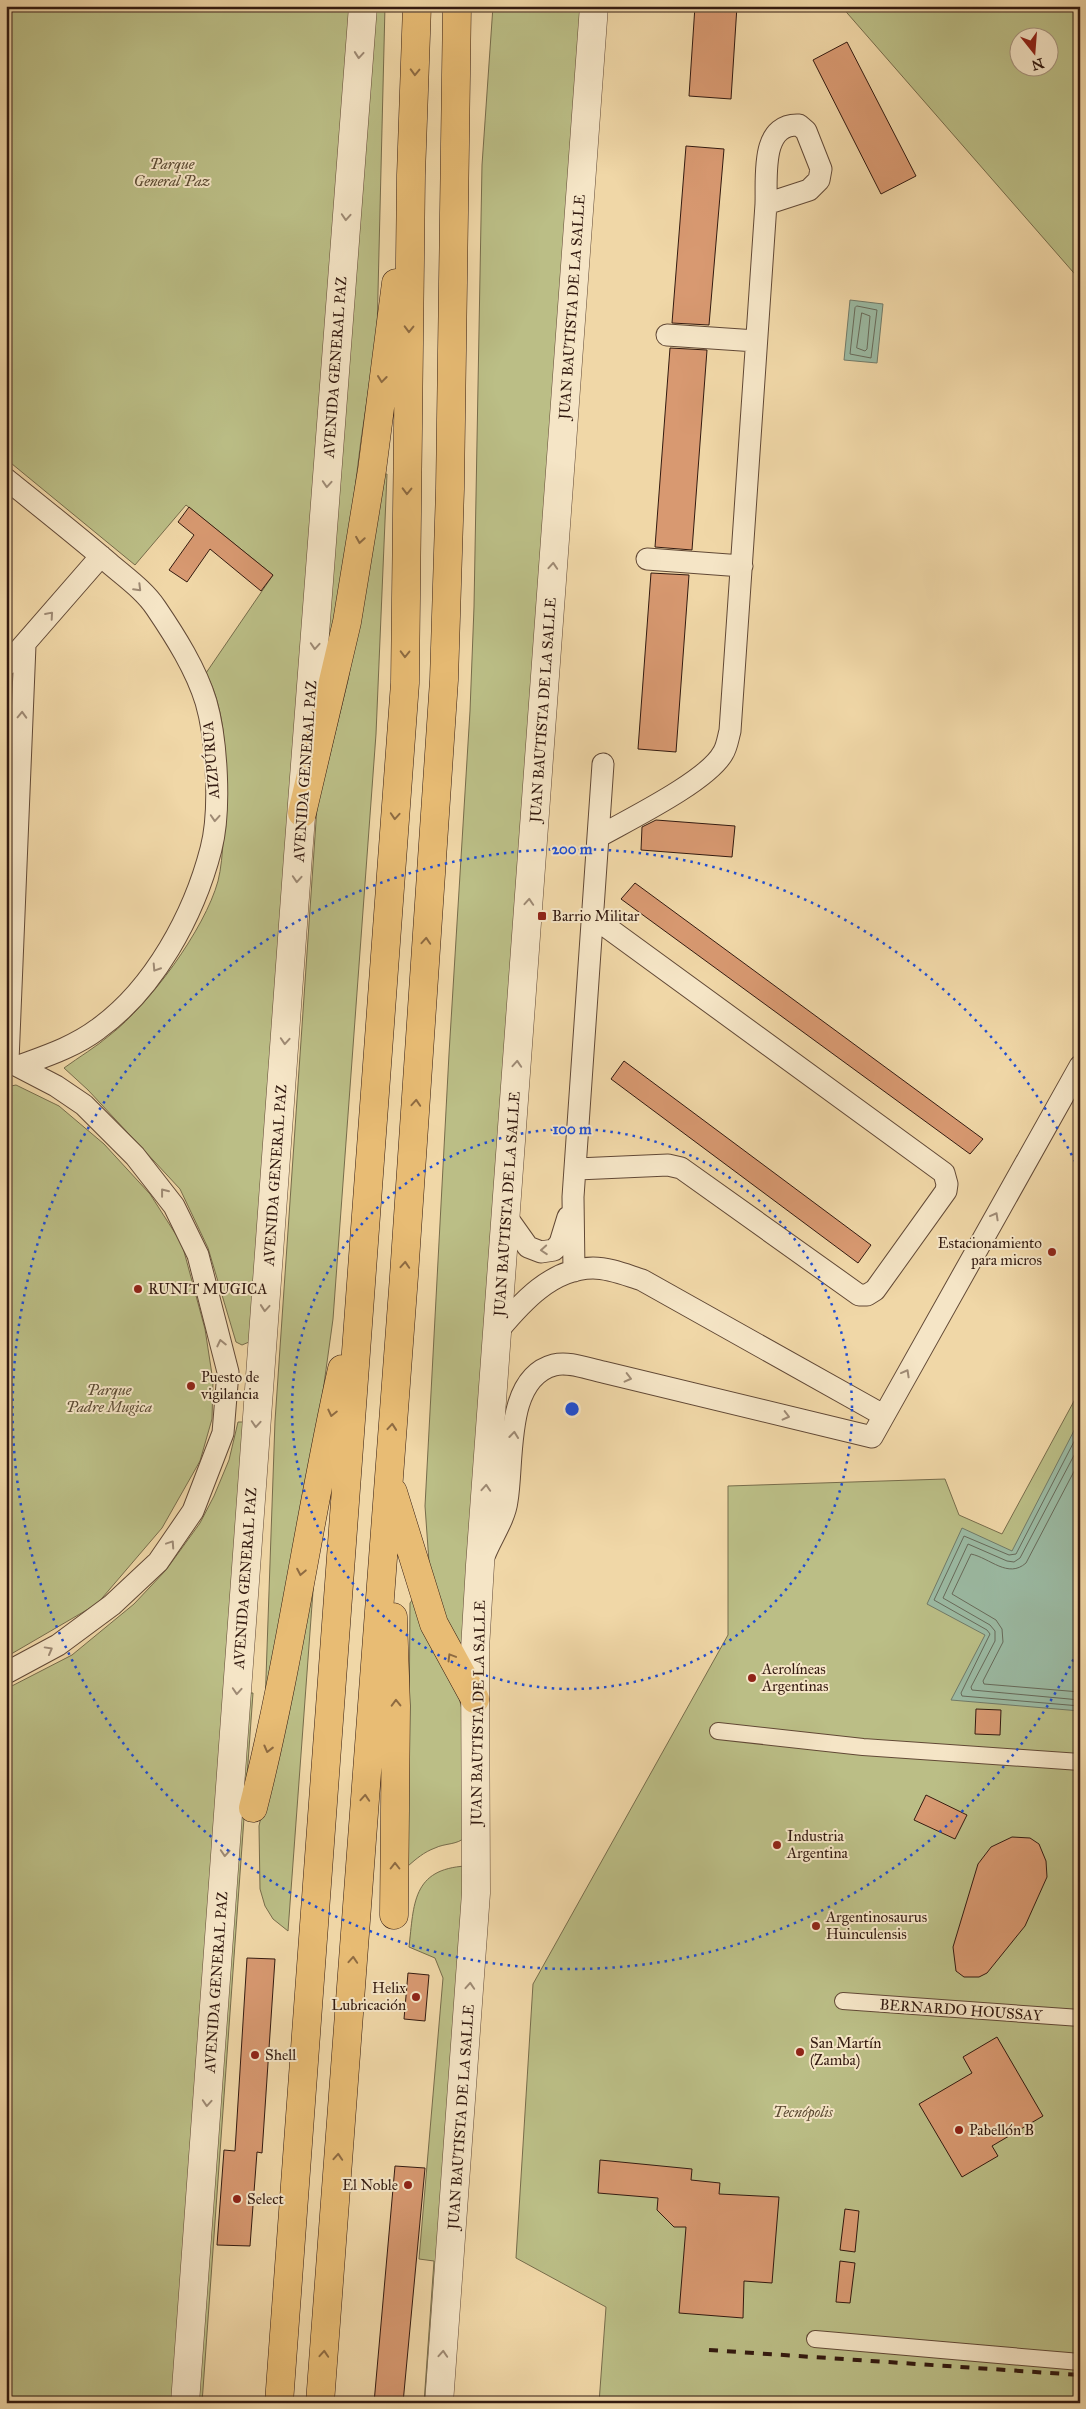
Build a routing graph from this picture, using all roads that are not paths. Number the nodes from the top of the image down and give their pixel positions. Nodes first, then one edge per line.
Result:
1 (363, 6) edge
2 (417, 6) edge
3 (457, 6) edge
4 (463, 6) edge
5 (594, 6) edge
6 (456, 49) junction
7 (412, 175) junction
8 (766, 204) dead end
9 (667, 335) dead end
10 (756, 341) junction
11 (6, 479) edge
12 (101, 556) junction
13 (647, 559) dead end
14 (742, 566) junction
15 (25, 645) junction
16 (6, 665) edge
17 (603, 764) dead end
18 (302, 813) junction
19 (598, 837) junction
20 (593, 917) junction
21 (11, 1062) edge
22 (1080, 1066) edge
23 (577, 1169) junction
24 (574, 1197) junction
25 (506, 1216) junction
26 (574, 1271) junction
27 (362, 1280) junction
28 (498, 1332) junction
29 (228, 1372) junction
30 (260, 1376) junction
31 (882, 1415) junction
32 (388, 1476) junction
33 (480, 1565) junction
34 (6, 1673) edge
35 (475, 1699) junction
36 (718, 1731) dead end
37 (1080, 1762) edge
38 (253, 1808) dead end
39 (394, 1915) dead end
40 (843, 2001) dead end
41 (1080, 2018) edge
42 (815, 2339) dead end
43 (1080, 2362) edge
44 (185, 2403) edge
45 (279, 2403) edge
46 (320, 2403) edge
47 (439, 2403) edge

1 -> 18 street, AVENIDA GENERAL PAZ
2 -> 7 highway
3 - 6 highway
4 - 6 highway
25 -> 5 street, JUAN BAUTISTA DE LA SALLE
32 -> 6 highway
7 -> 18 highway
7 -> 27 highway
8 - 10 street
9 - 10 street
10 - 14 street
11 - 12 street, AIZPÚRUA
15 -> 12 street
12 -> 21 street, AIZPÚRUA
13 - 14 street
14 - 19 street
15 - 16 street
21 -> 15 street
17 - 19 street
18 -> 30 street, AVENIDA GENERAL PAZ
19 - 20 street
20 - 23 street
20 - 23 street
29 -> 21 street
31 -> 22 street
23 - 24 street
24 -> 25 street
24 - 26 street
25 - 28 street, JUAN BAUTISTA DE LA SALLE
26 - 28 street
26 - 31 street
27 -> 38 highway
27 - 45 highway
33 -> 28 street, JUAN BAUTISTA DE LA SALLE
29 - 30 street
34 -> 29 street
30 -> 44 street, AVENIDA GENERAL PAZ
33 -> 31 street
35 -> 32 highway
39 -> 32 highway
46 -> 32 highway
33 - 35 street, JUAN BAUTISTA DE LA SALLE
47 -> 35 street, JUAN BAUTISTA DE LA SALLE
36 - 37 street
40 - 41 street, BERNARDO HOUSSAY
42 - 43 street

